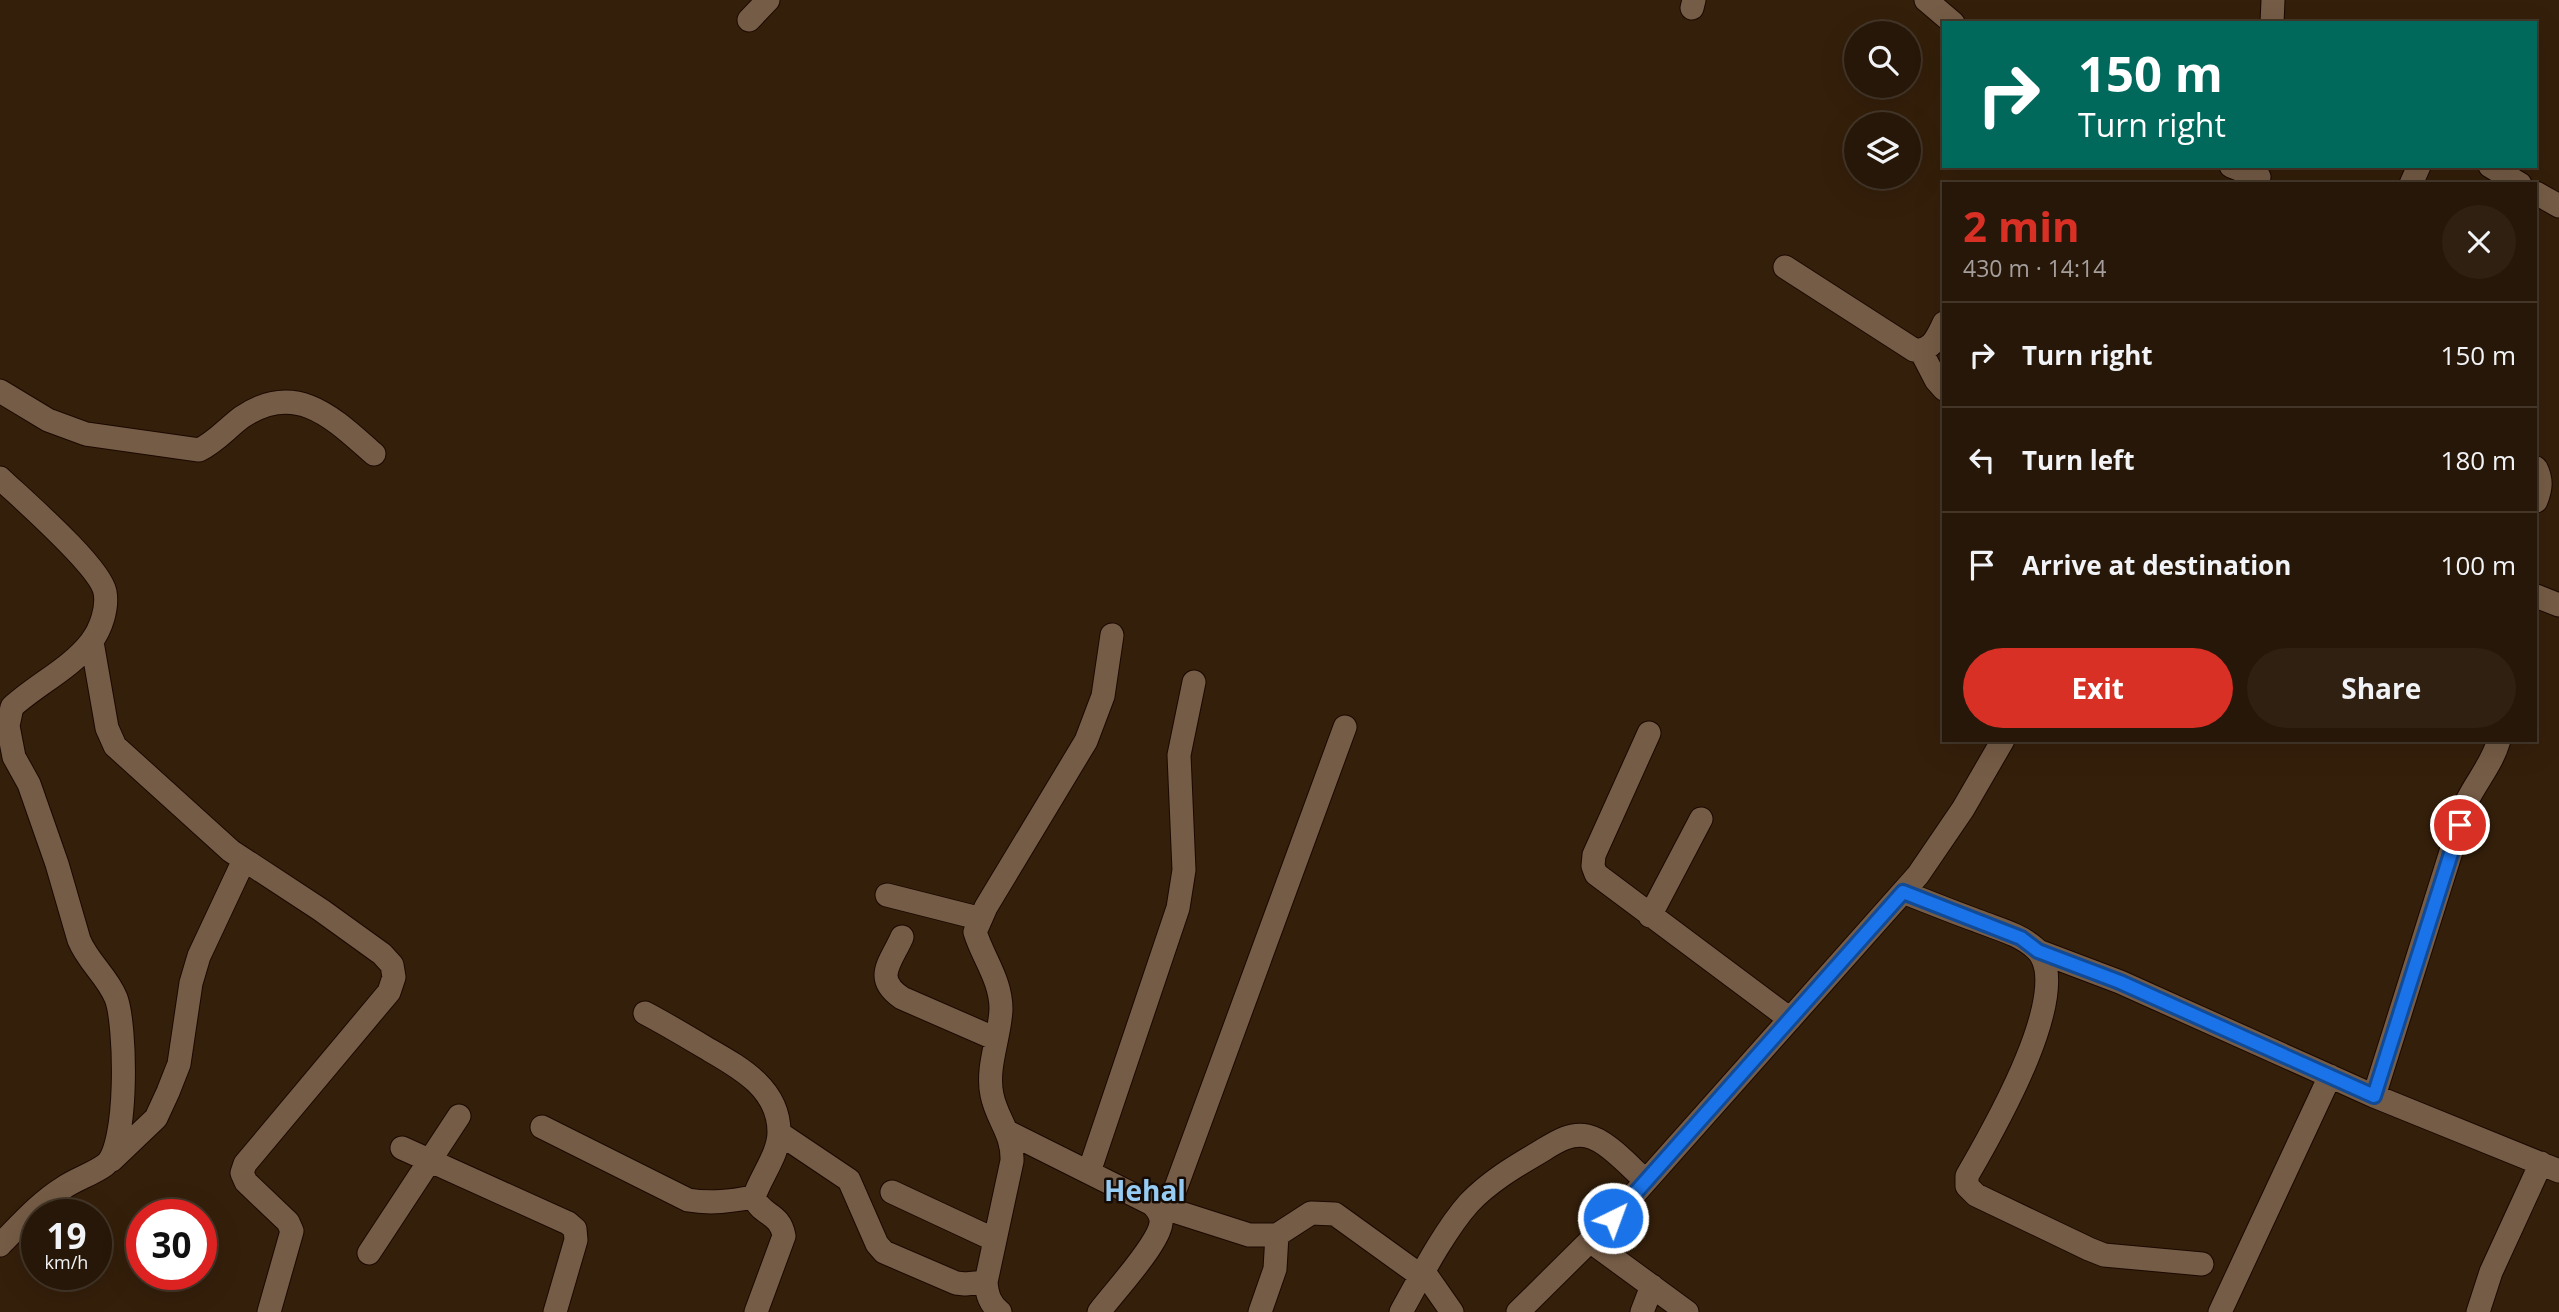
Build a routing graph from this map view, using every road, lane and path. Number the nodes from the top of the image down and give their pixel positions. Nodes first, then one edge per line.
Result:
1 (768, 0) edge
2 (1926, 0) edge
3 (2273, 0) edge
4 (750, 20) dead end
5 (1951, 21) edge
6 (2272, 21) edge
7 (2237, 168) edge
8 (2493, 168) edge
9 (2259, 176) edge
10 (2515, 182) edge
11 (2537, 194) edge
12 (2559, 206) edge
13 (1785, 267) dead end
14 (1942, 327) edge
15 (1921, 351) junction
16 (1942, 387) edge
17 (0, 391) edge
18 (374, 454) dead end
19 (2537, 470) edge
20 (0, 478) edge
21 (2537, 498) edge
22 (2537, 596) edge
23 (2559, 605) edge
24 (1112, 635) dead end
25 (92, 642) junction
26 (1194, 682) dead end
27 (1345, 727) dead end
28 (1649, 733) dead end
29 (2002, 742) edge
30 (2498, 742) edge
31 (1701, 818) dead end
32 (244, 860) junction
33 (1903, 892) junction
34 (887, 895) dead end
35 (1650, 916) junction
36 (979, 920) junction
37 (902, 937) dead end
38 (2038, 951) junction
39 (645, 1013) dead end
40 (1790, 1019) junction
41 (996, 1039) junction
42 (2330, 1076) junction
43 (2374, 1096) junction
44 (459, 1116) dead end
45 (542, 1127) dead end
46 (1008, 1132) junction
47 (779, 1133) junction
48 (402, 1148) dead end
49 (430, 1161) junction
50 (107, 1164) junction
51 (2550, 1167) edge
52 (1089, 1172) junction
53 (1646, 1181) junction
54 (892, 1192) dead end
55 (754, 1197) junction
56 (1160, 1206) junction
57 (1277, 1235) junction
58 (995, 1240) junction
59 (1590, 1241) junction
60 (0, 1245) edge
61 (369, 1252) dead end
62 (2202, 1264) dead end
63 (1422, 1274) junction
64 (986, 1282) junction
65 (1652, 1286) junction
66 (269, 1312) edge
67 (555, 1312) edge
68 (755, 1312) edge
69 (1000, 1312) edge
70 (1099, 1312) edge
71 (1260, 1312) edge
72 (1401, 1312) edge
73 (1452, 1312) edge
74 (1518, 1312) edge
75 (1642, 1312) edge
76 (1687, 1312) edge
77 (2220, 1312) edge
78 (2478, 1312) edge

1 - 4 street
2 - 5 street
3 - 6 street
7 - 9 street
8 - 10 street
11 - 12 street
13 - 15 street
14 - 15 street
15 - 16 street
17 - 18 street
19 - 21 street
20 - 25 street
22 - 23 street
24 - 36 street
25 - 32 street
25 - 50 street
26 - 52 street
27 - 56 street
28 - 35 street
29 - 33 street
30 - 43 street
31 - 35 street
32 - 50 street
32 - 66 street
33 - 38 street
33 - 40 street
34 - 36 street
35 - 40 street
36 - 41 street
37 - 41 street
38 - 42 street
38 - 62 street
39 - 47 street
40 - 53 street
41 - 46 street
42 - 43 street
42 - 77 street
43 - 51 street
44 - 49 street
45 - 55 street
46 - 52 street
46 - 58 street
47 - 55 street
47 - 64 street
48 - 49 street
49 - 61 street
49 - 67 street
50 - 60 street
51 - 78 street
52 - 56 street
53 - 59 street
53 - 63 street
54 - 58 street
55 - 68 street
56 - 57 street
56 - 70 street
57 - 63 street
57 - 71 street
58 - 64 street
59 - 65 street
59 - 74 street
63 - 72 street
63 - 73 street
64 - 69 street
65 - 75 street
65 - 76 street

